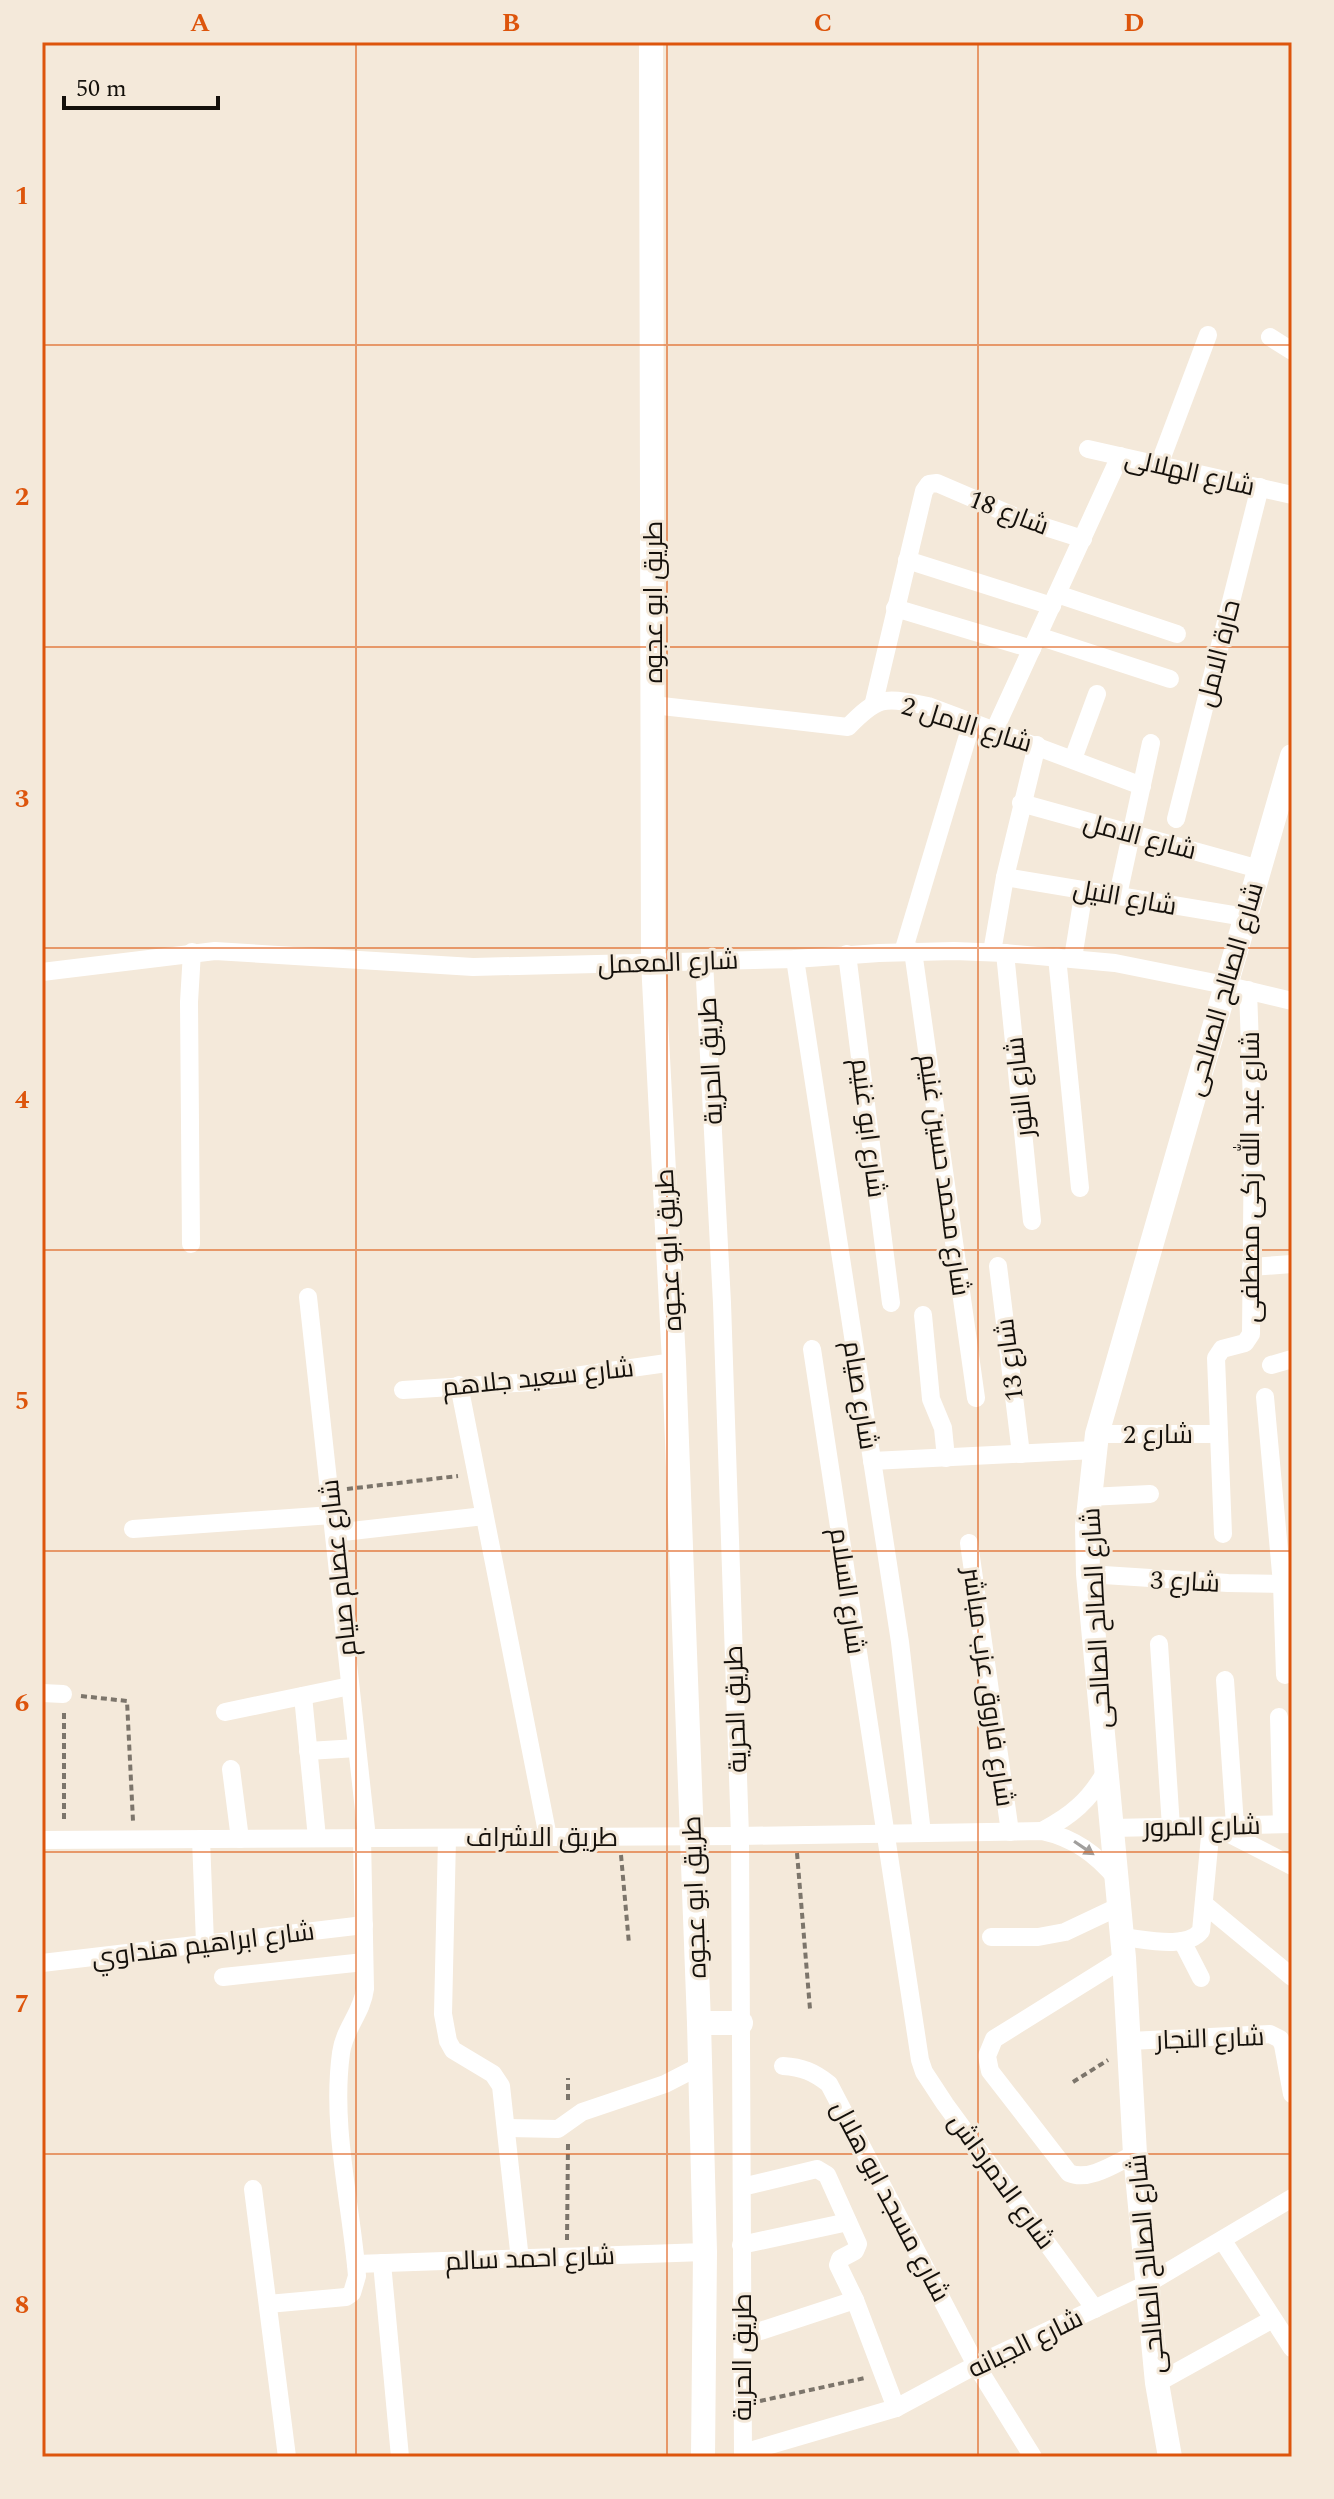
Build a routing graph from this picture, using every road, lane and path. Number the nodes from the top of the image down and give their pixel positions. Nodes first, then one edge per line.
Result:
1 (651, 42) edge
2 (1208, 335) dead end
3 (1270, 337) dead end
4 (1292, 351) edge
5 (1088, 449) dead end
6 (1120, 456) junction
7 (1159, 465) junction
8 (1260, 487) junction
9 (1292, 495) edge
10 (1083, 539) junction
11 (907, 560) junction
12 (1054, 600) junction
13 (895, 608) junction
14 (1177, 634) dead end
15 (1035, 643) junction
16 (1170, 679) dead end
17 (1097, 694) dead end
18 (874, 702) junction
19 (653, 705) junction
20 (972, 722) junction
21 (995, 729) junction
22 (1151, 743) dead end
23 (1037, 745) junction
24 (1292, 756) edge
25 (1073, 759) junction
26 (1142, 786) junction
27 (1021, 803) junction
28 (1284, 811) edge
29 (1176, 819) dead end
30 (1131, 834) junction
31 (1259, 869) junction
32 (1005, 877) junction
33 (1084, 890) junction
34 (1118, 895) junction
35 (1245, 917) junction
36 (192, 952) junction
37 (908, 952) junction
38 (999, 953) junction
39 (847, 954) junction
40 (1065, 958) junction
41 (795, 959) junction
42 (704, 961) junction
43 (653, 962) junction
44 (42, 972) edge
45 (1237, 987) junction
46 (1292, 1001) edge
47 (1080, 1188) dead end
48 (1032, 1221) dead end
49 (191, 1244) dead end
50 (1292, 1264) edge
51 (998, 1266) dead end
52 (1251, 1267) junction
53 (308, 1297) dead end
54 (891, 1303) dead end
55 (923, 1315) dead end
56 (812, 1349) dead end
57 (1292, 1359) edge
58 (674, 1362) junction
59 (1271, 1365) dead end
60 (459, 1385) junction
61 (403, 1390) dead end
62 (1265, 1397) dead end
63 (976, 1398) dead end
64 (1219, 1434) junction
65 (1096, 1442) junction
66 (1021, 1454) junction
67 (946, 1458) junction
68 (872, 1461) junction
69 (476, 1474) junction
70 (1283, 1487) edge
71 (329, 1491) junction
72 (1150, 1494) dead end
73 (1089, 1497) junction
74 (484, 1516) junction
75 (333, 1524) junction
76 (133, 1529) dead end
77 (1223, 1534) dead end
78 (969, 1543) dead end
79 (1088, 1574) junction
80 (1287, 1582) edge
81 (1288, 1614) edge
82 (1159, 1644) dead end
83 (1285, 1675) dead end
84 (1225, 1680) dead end
85 (350, 1686) junction
86 (42, 1693) edge
87 (63, 1694) junction
88 (303, 1696) junction
89 (225, 1712) dead end
90 (1279, 1717) dead end
91 (357, 1748) junction
92 (308, 1751) junction
93 (231, 1769) dead end
94 (1106, 1771) junction
95 (1287, 1824) edge
96 (1235, 1825) junction
97 (1212, 1826) junction
98 (1171, 1827) junction
99 (1112, 1828) junction
100 (1042, 1831) junction
101 (1010, 1832) junction
102 (922, 1833) junction
103 (884, 1834) junction
104 (795, 1835) junction
105 (692, 1836) junction
106 (740, 1836) junction
107 (548, 1837) junction
108 (619, 1837) junction
109 (317, 1838) junction
110 (364, 1838) junction
111 (447, 1838) junction
112 (133, 1839) junction
113 (201, 1839) junction
114 (240, 1839) junction
115 (42, 1840) edge
116 (63, 1840) junction
117 (1292, 1866) edge
118 (1117, 1879) junction
119 (1204, 1904) junction
120 (1120, 1906) junction
121 (364, 1925) junction
122 (991, 1937) dead end
123 (1182, 1941) junction
124 (205, 1943) junction
125 (629, 1944) dead end
126 (1123, 1948) junction
127 (364, 1962) junction
128 (42, 1963) edge
129 (223, 1977) dead end
130 (1292, 1977) edge
131 (1201, 1978) dead end
132 (810, 2009) dead end
133 (699, 2023) junction
134 (741, 2023) junction
135 (1130, 2043) junction
136 (917, 2049) joint
137 (700, 2066) junction
138 (783, 2066) dead end
139 (568, 2078) dead end
140 (1073, 2082) dead end
141 (1292, 2094) edge
142 (568, 2123) junction
143 (507, 2128) junction
144 (1135, 2154) junction
145 (742, 2187) junction
146 (253, 2189) dead end
147 (1288, 2207) edge
148 (848, 2222) junction
149 (1223, 2241) junction
150 (741, 2245) junction
151 (705, 2252) junction
152 (567, 2258) junction
153 (520, 2260) junction
154 (382, 2263) junction
155 (356, 2264) junction
156 (1147, 2284) junction
157 (855, 2300) junction
158 (268, 2304) junction
159 (1095, 2309) junction
160 (1273, 2319) junction
161 (742, 2337) junction
162 (1291, 2343) edge
163 (976, 2365) junction
164 (885, 2374) junction
165 (1157, 2383) junction
166 (742, 2405) junction
167 (896, 2408) junction
168 (792, 2439) junction
169 (743, 2455) edge
170 (287, 2457) edge
171 (400, 2457) edge
172 (703, 2457) edge
173 (804, 2457) edge
174 (1033, 2457) edge
175 (1170, 2457) edge

1 - 19 street, طريق ابو عجوه
2 - 7 street
3 - 4 street
5 - 6 street, شارع الهلالى
6 - 7 street, شارع الهلالى
6 - 10 street
7 - 8 street, شارع الهلالى
8 - 9 street, شارع الهلالى
8 - 29 street, حارة الامل
10 - 11 street, شارع 18
10 - 12 street
11 - 12 street
11 - 13 street
12 - 14 street
12 - 15 street
13 - 15 street
13 - 18 street
15 - 16 street
15 - 21 street
17 - 25 street
18 - 19 street, شارع الامل 2
18 - 20 street, شارع الامل 2
19 - 43 street, طريق ابو عجوه
20 - 21 street, شارع الامل 2
20 - 37 street
21 - 23 street, شارع الامل 2
22 - 26 street
23 - 25 street, شارع الامل 2
23 - 27 street, شارع النور
24 - 28 street, شارع الصالح الصالحى
25 - 26 street, شارع الامل 2
26 - 30 street
27 - 30 street, شارع الامل
27 - 32 street, شارع النور
28 - 31 street, شارع الصالح الصالحى
30 - 31 street, شارع الامل
30 - 34 street
31 - 35 street, شارع الصالح الصالحى
32 - 33 street, شارع النيل
32 - 38 street, شارع النور
33 - 34 street, شارع النيل
33 - 40 street
34 - 35 street, شارع النيل
35 - 45 street, شارع الصالح الصالحى
36 - 43 street, شارع المعمل
36 - 44 street, شارع المعمل
36 - 49 street
37 - 38 street, شارع المعمل
37 - 39 street, شارع المعمل
37 - 63 street, شارع محمد حسين غنيم
38 - 40 street, شارع المعمل
38 - 48 street, شارع النور
39 - 41 street, شارع المعمل
39 - 54 street, شارع ابو غنيم
40 - 45 street, شارع المعمل
40 - 47 street
41 - 42 street, شارع المعمل
41 - 68 street, شارع صيام
42 - 43 street, شارع المعمل
42 - 106 street, طريق الحرية
43 - 58 street, طريق ابو عجوه
45 - 46 street, شارع المعمل
45 - 52 street, شارع عبد الله زكى مصطفى
45 - 65 street, شارع الصالح الصالحى
50 - 52 street
51 - 66 street, شارع 13
52 - 64 street, شارع عبد الله زكى مصطفى
53 - 71 street, شارع عصام صيام
55 - 67 street
56 - 103 street, شارع السلام
57 - 59 street
58 - 60 street, شارع سعيد جلاهم
58 - 105 street, طريق ابو عجوه
60 - 61 street, شارع سعيد جلاهم
60 - 69 street
62 - 70 street
64 - 65 street, شارع 2
64 - 77 street, شارع عبد الله زكى مصطفى
65 - 66 street, شارع 2
65 - 73 street, شارع الصالح الصالحى
66 - 67 street, شارع 2
67 - 68 street, شارع 2
68 - 102 street, شارع صيام
69 - 71 path
69 - 74 street
70 - 80 street
71 - 75 street, شارع عصام صيام
72 - 73 street
73 - 79 street, شارع الصالح الصالحى
74 - 75 street
74 - 107 street
75 - 76 street
75 - 85 street, شارع عصام صيام
78 - 101 street, شارع فاروق عزب مباشر
79 - 80 street, شارع 3
79 - 94 street, شارع الصالح الصالحى
80 - 81 street
81 - 83 street
82 - 98 street
84 - 96 street
85 - 88 street
85 - 91 street, شارع عصام صيام
86 - 87 street
87 - 112 path
87 - 116 path
88 - 89 street
88 - 92 street
90 - 95 street
91 - 92 street
91 - 110 street, شارع عصام صيام
92 - 109 street
93 - 114 street
94 - 99 street, شارع الصالح الصالحى
94 - 100 street, طريق الاشراف
95 - 96 street, شارع المرور
96 - 97 street, شارع المرور
97 - 98 street, شارع المرور
97 - 117 street
97 - 119 street
98 - 99 street, شارع المرور
99 - 118 street, شارع الصالح الصالحى
100 - 101 street, طريق الاشراف
100 -> 118 street, طريق الاشراف
101 - 102 street, طريق الاشراف
102 - 103 street, طريق الاشراف
103 - 104 street, طريق الاشراف
103 - 136 street, شارع السلام
104 - 106 street, طريق الاشراف
104 - 132 path
105 - 106 street, طريق الاشراف
105 - 108 street, طريق الاشراف
105 - 133 street, طريق ابو عجوه
106 - 134 street, طريق الحرية
107 - 108 street, طريق الاشراف
107 - 111 street, طريق الاشراف
108 - 125 path
109 - 110 street, طريق الاشراف
109 - 114 street, طريق الاشراف
110 - 111 street, طريق الاشراف
110 - 121 street, شارع عصام صيام
111 - 143 street
112 - 113 street, طريق الاشراف
112 - 116 street, طريق الاشراف
113 - 114 street, طريق الاشراف
113 - 124 street
115 - 116 street, طريق الاشراف
118 - 120 street, شارع الصالح الصالحى
119 - 123 street
119 - 130 street
120 - 122 street
120 - 126 street, شارع الصالح الصالحى
121 - 124 street, شارع ابراهيم هنداوي
121 - 127 street, شارع عصام صيام
123 - 126 street
123 - 131 street
124 - 128 street, شارع ابراهيم هنداوي
126 - 135 street, شارع الصالح الصالحى
126 - 144 street
127 - 129 street
127 - 155 street, شارع عصام صيام
133 - 134 street
133 - 137 street, طريق ابو عجوه
134 - 145 street, طريق الحرية
135 - 140 path
135 - 141 street, شارع النجار
135 - 144 street, شارع الصالح الصالحى
136 - 159 street, شارع الدمرداش
137 - 142 street
137 - 151 street, طريق ابو عجوه
138 - 163 street, شارع مسجد ابو هلال
139 - 142 path
142 - 143 street
142 - 152 path
143 - 153 street
144 - 156 street, شارع الصالح الصالحى
145 - 148 street
145 - 150 street, طريق الحرية
146 - 158 street
147 - 149 street, شارع الجبانه
148 - 150 street
148 - 157 street
149 - 156 street, شارع الجبانه
149 - 160 street
150 - 161 street, طريق الحرية
151 - 152 street, شارع احمد سالم
151 - 172 street, طريق ابو عجوه
152 - 153 street, شارع احمد سالم
153 - 154 street, شارع احمد سالم
154 - 155 street, شارع احمد سالم
154 - 171 street
155 - 158 street
156 - 159 street, شارع الجبانه
156 - 165 street, شارع الصالح الصالحى
157 - 161 street
157 - 164 street
158 - 170 street
159 - 163 street, شارع الجبانه
160 - 162 street
160 - 165 street
161 - 166 street, طريق الحرية
163 - 167 street, شارع الجبانه
163 - 174 street, شارع مسجد ابو هلال
164 - 166 path
164 - 167 street
165 - 175 street, شارع الصالح الصالحى
166 - 169 street, طريق الحرية
167 - 168 street, شارع الجبانه
168 - 169 street, شارع الجبانه
168 - 173 street

